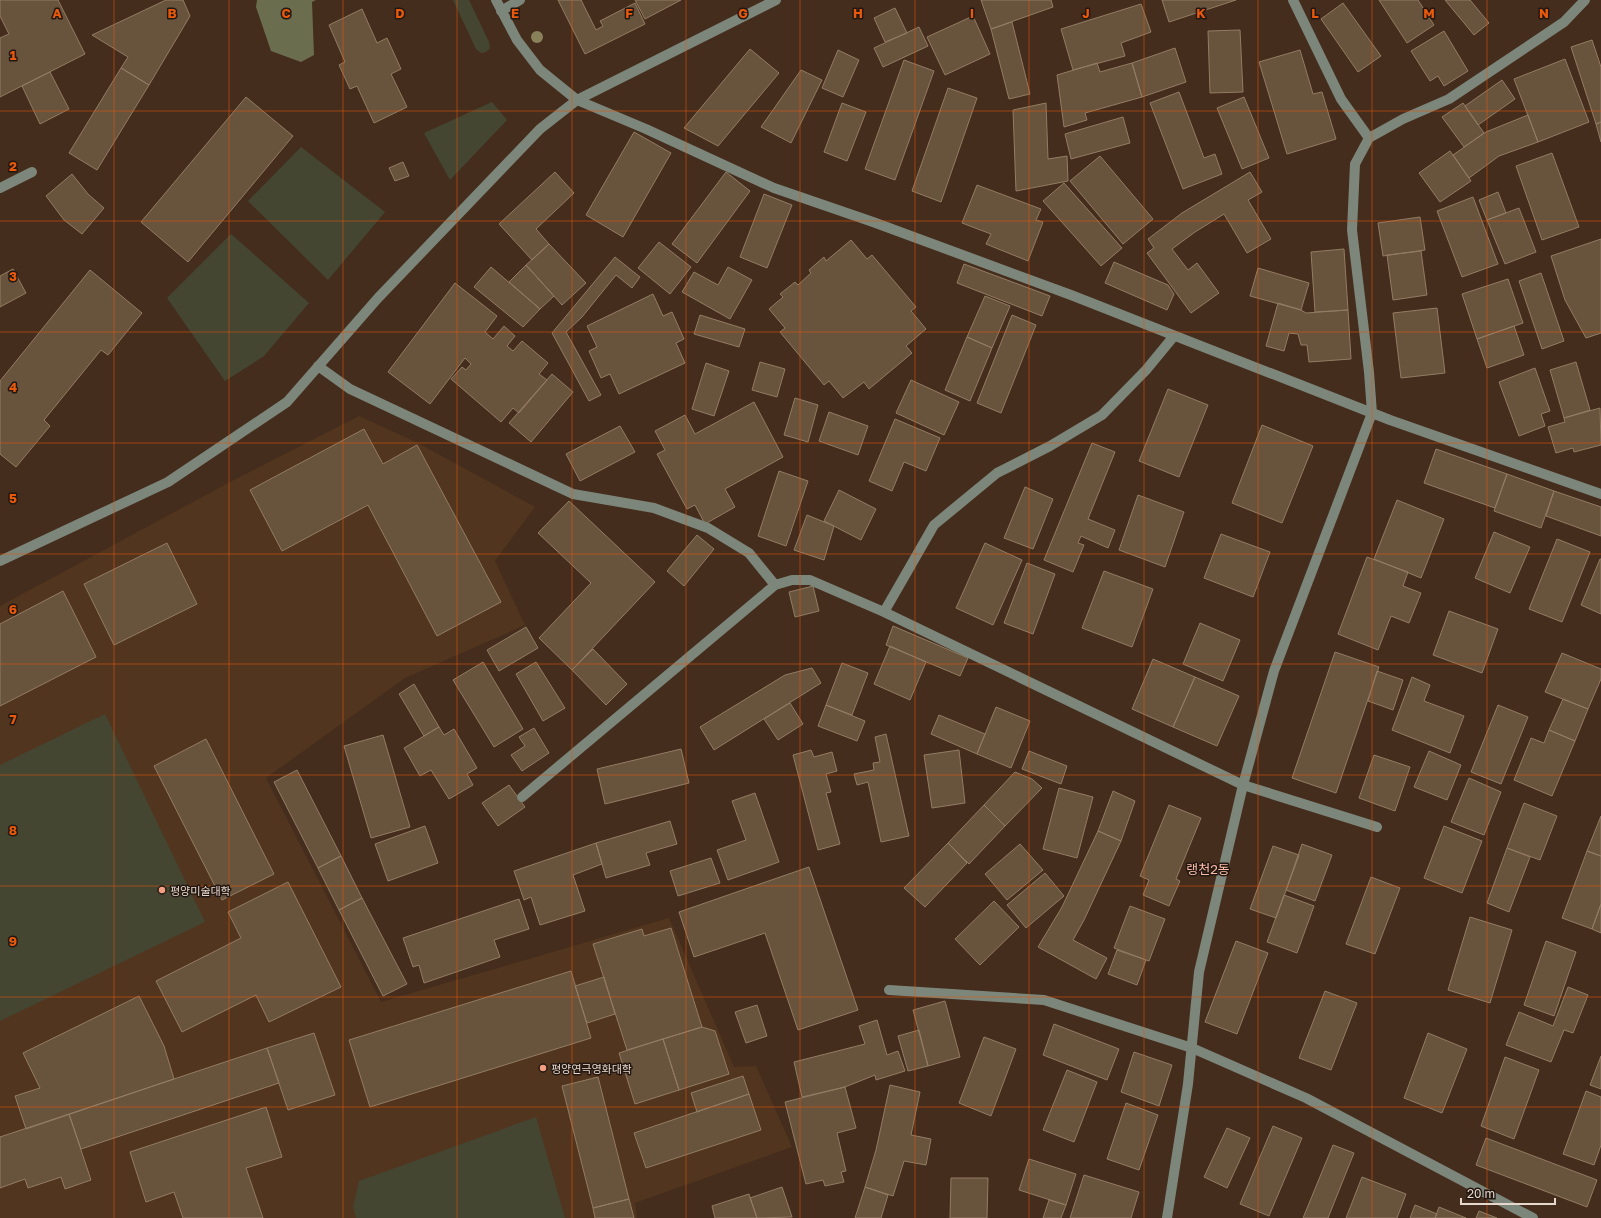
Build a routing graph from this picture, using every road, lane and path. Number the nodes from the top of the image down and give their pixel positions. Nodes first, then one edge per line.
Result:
1 (496, 0) edge
2 (520, 0) edge
3 (776, 0) edge
4 (1293, 0) edge
5 (1585, 0) edge
6 (501, 11) junction
7 (577, 100) junction
8 (1369, 138) junction
9 (32, 172) dead end
10 (0, 188) edge
11 (1174, 336) junction
12 (318, 366) junction
13 (1372, 413) junction
14 (1601, 494) edge
15 (0, 562) edge
16 (775, 585) junction
17 (884, 612) junction
18 (1243, 785) junction
19 (522, 797) dead end
20 (1377, 827) dead end
21 (889, 990) dead end
22 (1192, 1048) junction
23 (1167, 1218) edge
24 (1533, 1218) edge

1 - 6 street
2 - 6 street
3 - 7 street
4 - 8 street
5 - 8 street
6 - 7 street
7 - 11 street
7 - 12 street
8 - 13 street
9 - 10 street
11 - 13 street
11 - 17 street
12 - 15 street
12 - 16 street
13 - 14 street
13 - 18 street
16 - 17 street
16 - 19 street
17 - 18 street
18 - 20 street
18 - 22 street
21 - 22 street
22 - 23 street
22 - 24 street

